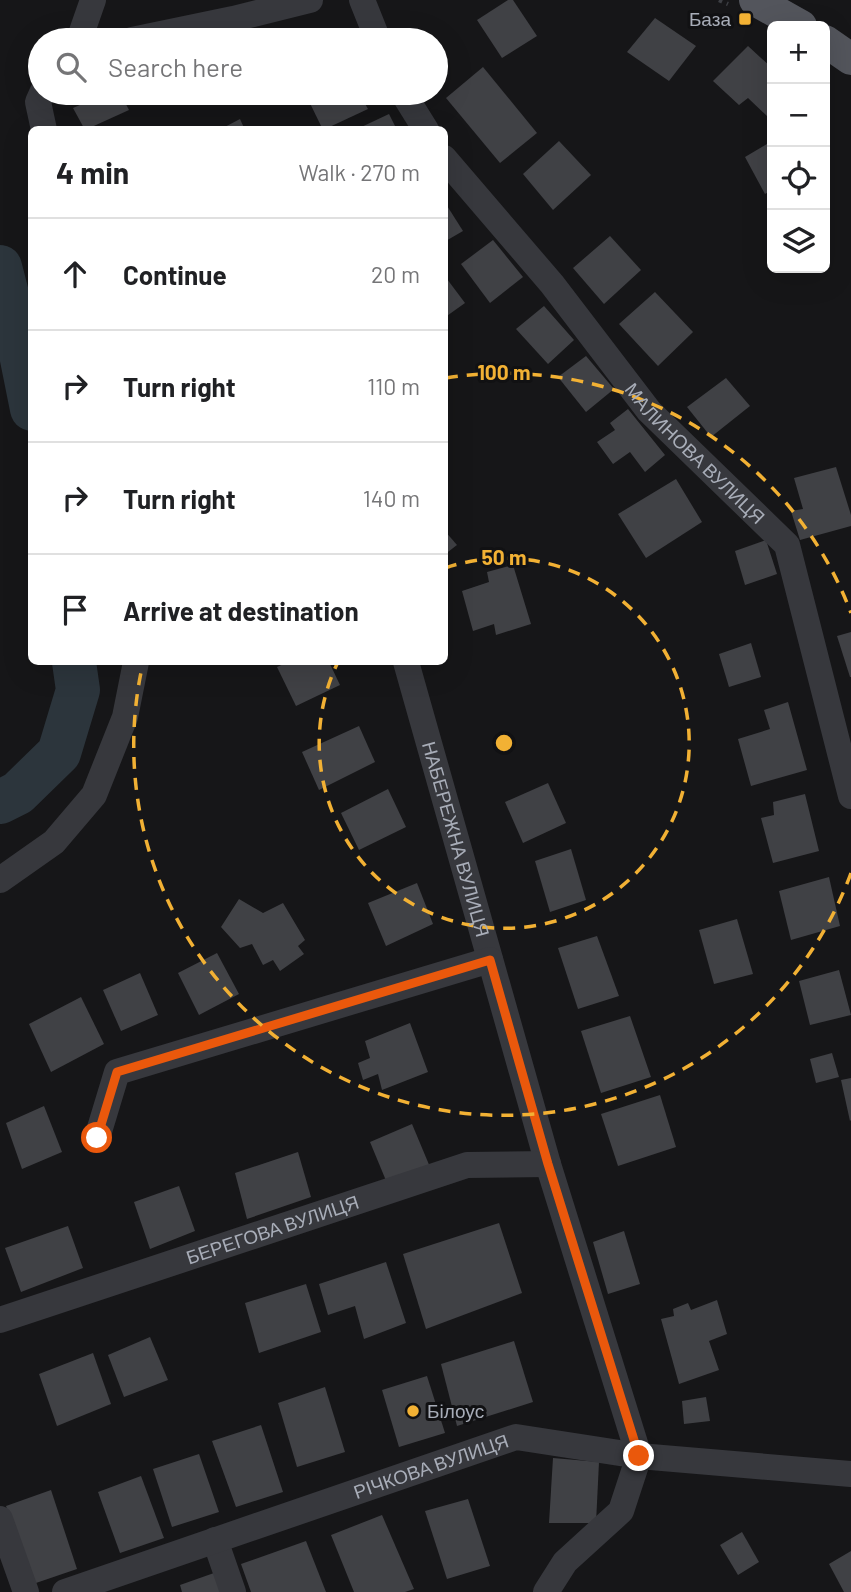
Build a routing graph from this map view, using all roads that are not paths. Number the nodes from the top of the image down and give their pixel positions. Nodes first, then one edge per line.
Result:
1 (93, 0) edge
2 (310, 0) edge
3 (362, 0) edge
4 (755, 0) edge
5 (792, 21) edge
6 (83, 28) edge
7 (190, 28) edge
8 (373, 28) edge
9 (830, 44) edge
10 (851, 59) edge
11 (39, 105) edge
12 (410, 105) edge
13 (43, 126) edge
14 (424, 126) edge
15 (448, 163) edge
16 (135, 665) edge
17 (407, 665) edge
18 (851, 796) edge
19 (0, 880) edge
20 (490, 960) junction
21 (97, 1138) dead end
22 (548, 1164) junction
23 (0, 1320) edge
24 (639, 1456) junction
25 (851, 1474) edge
26 (0, 1519) edge
27 (215, 1539) junction
28 (26, 1592) edge
29 (65, 1592) edge
30 (233, 1592) edge
31 (546, 1592) edge

1 - 6 street
2 - 7 street
3 - 8 street
4 - 5 main road
9 - 10 main road
11 - 13 street
12 - 14 street
15 - 18 street, МАЛИНОВА ВУЛИЦЯ
16 - 19 street
17 - 20 street, НАБЕРЕЖНА ВУЛИЦЯ
20 - 21 street
20 - 22 street, НАБЕРЕЖНА ВУЛИЦЯ
22 - 23 street, БЕРЕГОВА ВУЛИЦЯ
22 - 24 street, НАБЕРЕЖНА ВУЛИЦЯ
24 - 25 street, РІЧКОВА ВУЛИЦЯ
24 - 27 street, РІЧКОВА ВУЛИЦЯ
24 - 31 street
26 - 28 street
27 - 29 street, РІЧКОВА ВУЛИЦЯ
27 - 30 street

